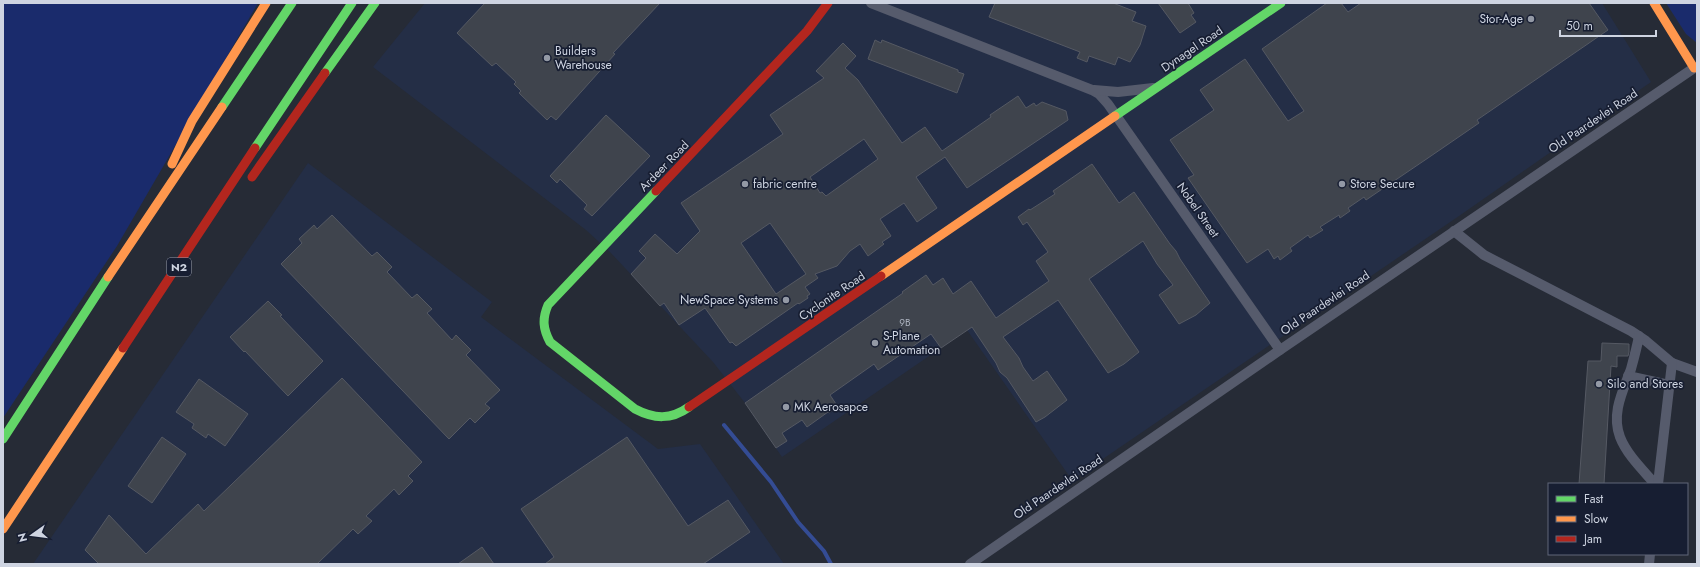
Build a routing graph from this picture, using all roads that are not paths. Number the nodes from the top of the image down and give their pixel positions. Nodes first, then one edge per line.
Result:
1 (266, 3) edge
2 (292, 3) edge
3 (352, 3) edge
4 (375, 3) edge
5 (828, 3) edge
6 (871, 3) edge
7 (1281, 3) edge
8 (1654, 3) edge
9 (1696, 68) edge
10 (1156, 88) junction
11 (1092, 90) junction
12 (1117, 116) junction
13 (248, 182) dead end
14 (159, 199) junction
15 (1454, 231) junction
16 (205, 241) dead end
17 (182, 262) junction
18 (1639, 336) junction
19 (558, 350) joint
20 (1280, 350) junction
21 (1672, 363) junction
22 (1697, 372) edge
23 (1628, 376) junction
24 (1669, 385) junction
25 (3, 439) edge
26 (1653, 483) edge
27 (1658, 483) edge
28 (3, 529) edge
29 (970, 564) edge

1 - 14 main road
2 - 14 main road
3 - 17 main road, N2
4 - 13 main road
5 - 19 main road, Ardeer Road
6 - 11 street, Nobel Street
7 - 10 main road, Dynagel Road
8 - 9 main road
9 - 15 street, Old Paardevlei Road
10 - 11 street, Nobel Street
10 - 12 main road, Dynagel Road
11 - 12 street, Nobel Street
12 - 19 main road, Cyclonite Road
12 - 20 street, Nobel Street
14 - 25 main road
15 - 18 street
15 - 20 street, Old Paardevlei Road
16 - 17 main road
17 - 28 main road, N2
18 - 21 street
18 - 23 street
20 - 29 street, Old Paardevlei Road
21 - 22 street
21 - 24 street
23 - 24 street
23 - 26 street
24 - 27 street

